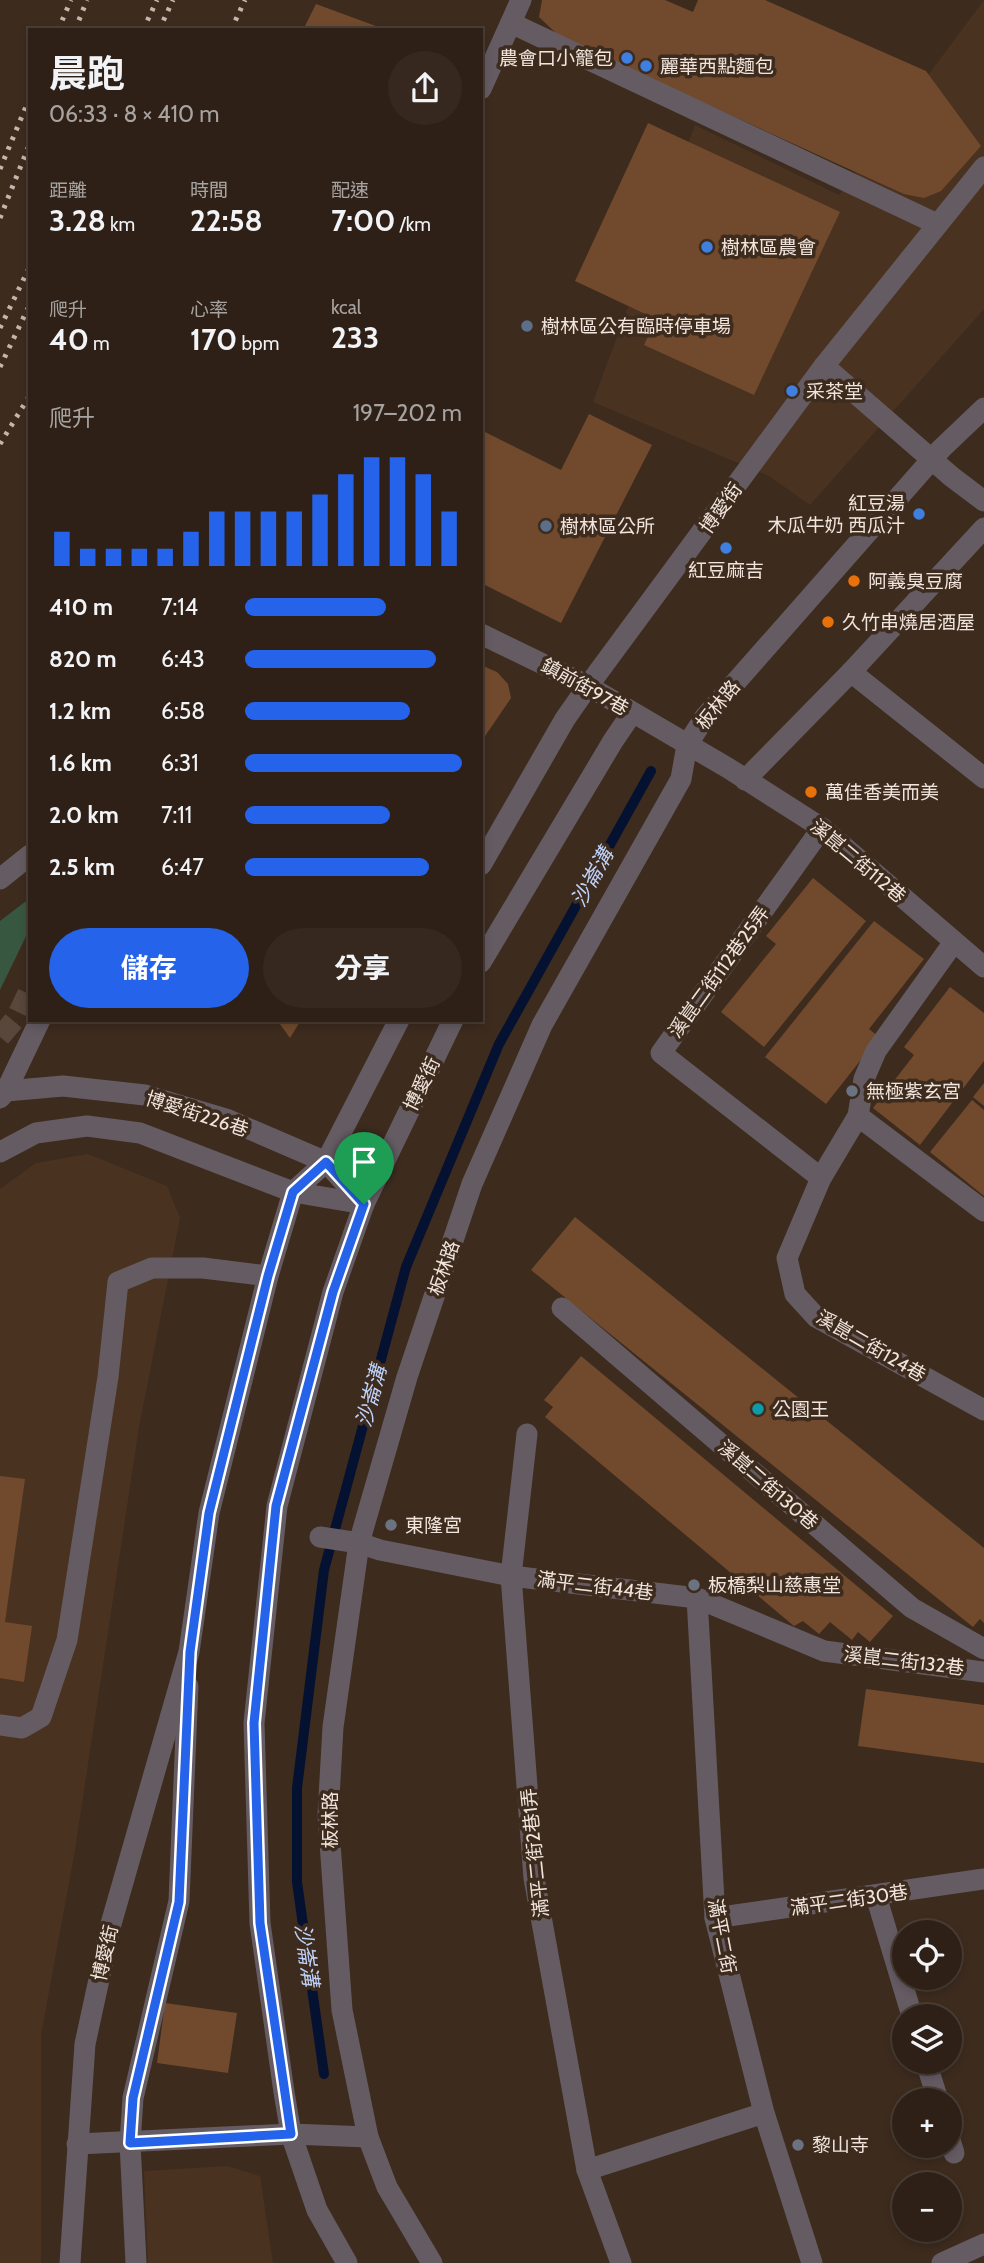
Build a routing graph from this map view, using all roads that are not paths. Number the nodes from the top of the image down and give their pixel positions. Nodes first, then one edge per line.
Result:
1 (521, 0) edge
2 (511, 23) junction
3 (483, 85) edge
4 (984, 167) edge
5 (937, 224) junction
6 (824, 366) junction
7 (984, 408) edge
8 (932, 460) junction
9 (984, 501) edge
10 (984, 528) edge
11 (483, 635) edge
12 (851, 672) junction
13 (588, 686) junction
14 (632, 713) junction
15 (687, 745) junction
16 (984, 778) edge
17 (745, 780) junction
18 (822, 828) junction
19 (28, 857) edge
20 (483, 862) edge
21 (0, 878) edge
22 (954, 942) junction
23 (483, 959) edge
24 (984, 967) edge
25 (39, 1022) edge
26 (397, 1022) edge
27 (452, 1022) edge
28 (3, 1094) edge
29 (858, 1116) junction
30 (0, 1152) edge
31 (326, 1162) junction
32 (821, 1178) junction
33 (293, 1192) junction
34 (364, 1204) junction
35 (984, 1211) edge
36 (268, 1276) junction
37 (562, 1308) dead end
38 (984, 1410) edge
39 (527, 1434) dead end
40 (320, 1537) dead end
41 (352, 1541) junction
42 (511, 1576) junction
43 (697, 1598) junction
44 (984, 1648) edge
45 (824, 1651) joint
46 (190, 1652) junction
47 (984, 1672) edge
48 (0, 1725) edge
49 (984, 1880) edge
50 (876, 1896) junction
51 (715, 1919) junction
52 (908, 2004) edge
53 (764, 2113) junction
54 (291, 2134) junction
55 (369, 2137) junction
56 (130, 2143) junction
57 (77, 2144) junction
58 (587, 2170) junction
59 (984, 2244) edge
60 (70, 2263) edge
61 (136, 2263) edge
62 (346, 2263) edge
63 (432, 2263) edge
64 (621, 2263) edge
65 (812, 2263) edge
66 (942, 2263) edge

1 - 2 street
2 - 3 street
2 - 5 street
4 - 5 street, 博愛街
5 - 6 street, 博愛街
6 - 8 street
6 - 13 street, 博愛街
7 - 8 street, 板林路
8 - 9 street
8 - 15 street, 板林路
10 - 12 street
11 - 13 street, 鎮前街97巷
12 - 16 street
12 - 17 street
13 - 14 street, 鎮前街97巷
13 - 20 street, 博愛街
14 - 15 street, 鎮前街97巷
14 - 23 street
15 - 17 street, 溪崑二街112巷
15 - 41 street, 板林路
17 - 18 street, 溪崑二街112巷
18 - 22 street, 溪崑二街112巷
18 - 32 street, 溪崑二街112巷25弄
19 - 21 street
22 - 24 street, 溪崑二街112巷
22 - 29 street
25 - 28 street
26 - 31 street
27 - 34 street, 博愛街
28 - 31 street, 博愛街226巷
29 - 32 street
29 - 35 street
30 - 33 street
31 - 33 street
31 - 34 street, 博愛街226巷
32 - 38 street, 溪崑二街124巷
33 - 34 street
33 - 36 street, 博愛街
34 - 54 street, 博愛街
36 - 46 street, 博愛街
36 - 48 street
37 - 44 street, 溪崑二街130巷
39 - 42 street, 滿平二街2巷1弄
40 - 41 street, 滿平二街44巷
41 - 42 street, 滿平二街44巷
41 - 55 street, 板林路
42 - 43 street, 滿平二街44巷
42 - 58 street, 滿平二街2巷1弄
43 - 45 street, 滿平二街44巷
43 - 51 street, 滿平二街
45 - 47 street, 溪崑二街132巷
46 - 56 street, 博愛街
46 - 57 street, 博愛街
49 - 50 street, 滿平二街30巷
50 - 51 street, 滿平二街30巷
50 - 52 street
51 - 53 street, 滿平二街
53 - 58 street
53 - 65 street, 滿平二街
54 - 55 street
54 - 56 street
54 - 62 street
55 - 63 street, 板林路
56 - 57 street
56 - 61 street, 博愛街
57 - 60 street, 博愛街
58 - 64 street, 滿平二街2巷1弄
59 - 66 street

